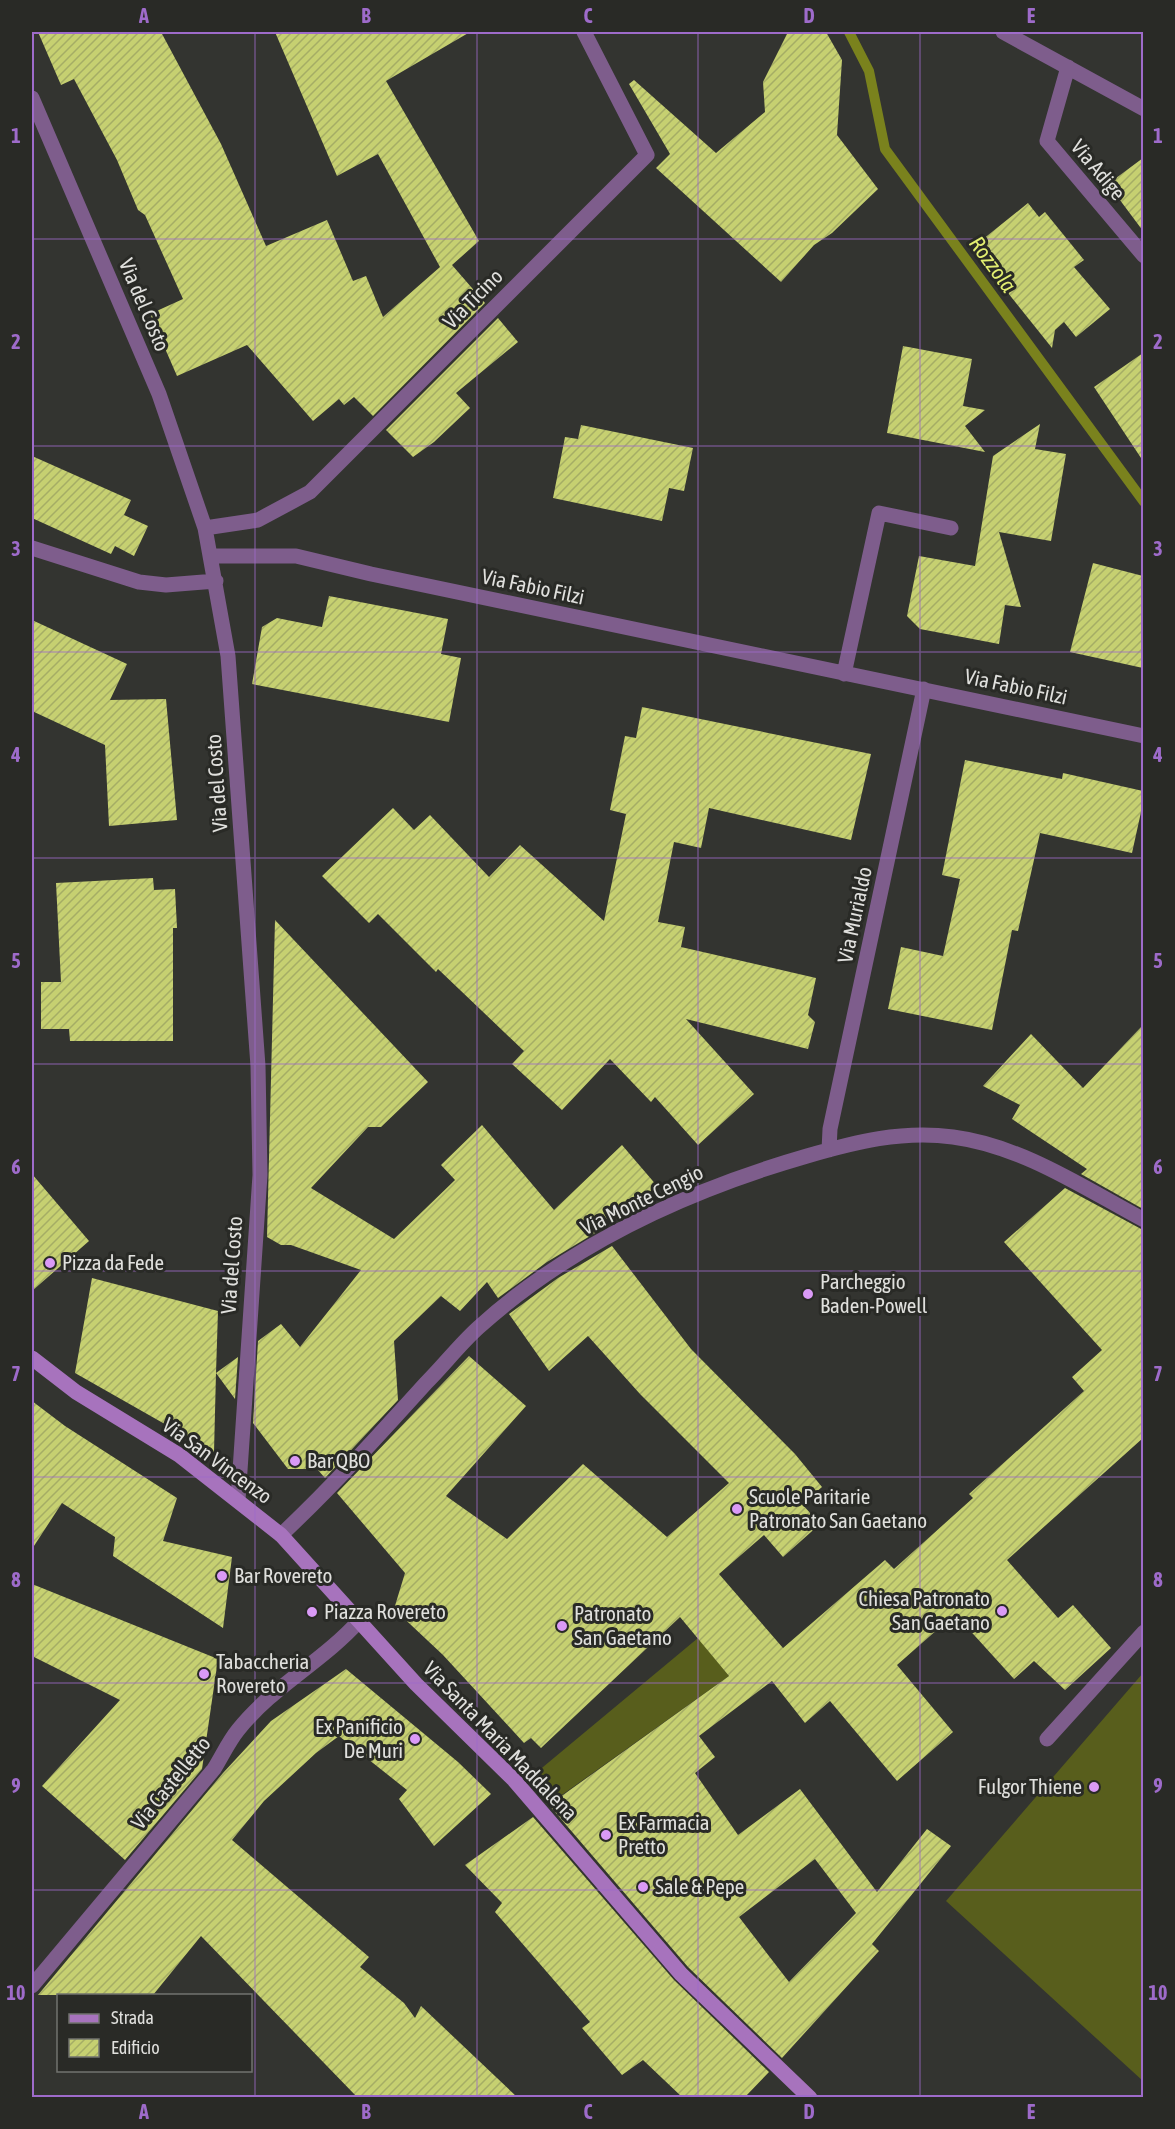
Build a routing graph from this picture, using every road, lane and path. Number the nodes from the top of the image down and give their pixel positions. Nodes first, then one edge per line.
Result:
1 (584, 32) edge
2 (1003, 32) edge
3 (1068, 67) junction
4 (32, 98) edge
5 (1143, 109) edge
6 (1143, 256) edge
7 (205, 528) junction
8 (951, 528) dead end
9 (32, 548) edge
10 (212, 556) junction
11 (216, 581) junction
12 (844, 674) junction
13 (924, 689) junction
14 (1143, 736) edge
15 (829, 1150) junction
16 (1143, 1220) edge
17 (32, 1358) edge
18 (238, 1500) junction
19 (281, 1535) junction
20 (359, 1621) junction
21 (1143, 1632) edge
22 (1047, 1739) dead end
23 (32, 1986) edge
24 (810, 2097) edge

1 - 7 street, Via Ticino
2 - 3 street
3 - 5 street
3 - 6 street, Via Adige
4 - 7 street, Via del Costo
7 - 10 street, Via del Costo
8 - 12 street
9 - 11 street
10 - 11 street, Via del Costo
10 - 12 street, Via Fabio Filzi
11 - 18 street, Via del Costo
12 - 13 street, Via Fabio Filzi
13 - 14 street, Via Fabio Filzi
13 - 15 street, Via Murialdo
15 - 16 street, Via Monte Cengio
15 - 19 street, Via Monte Cengio
17 - 18 street, Via San Vincenzo
18 - 19 street, Via San Vincenzo
19 - 20 street, Via San Vincenzo
20 - 23 street, Via Castelletto
20 - 24 street, Via Santa Maria Maddalena
21 - 22 street

